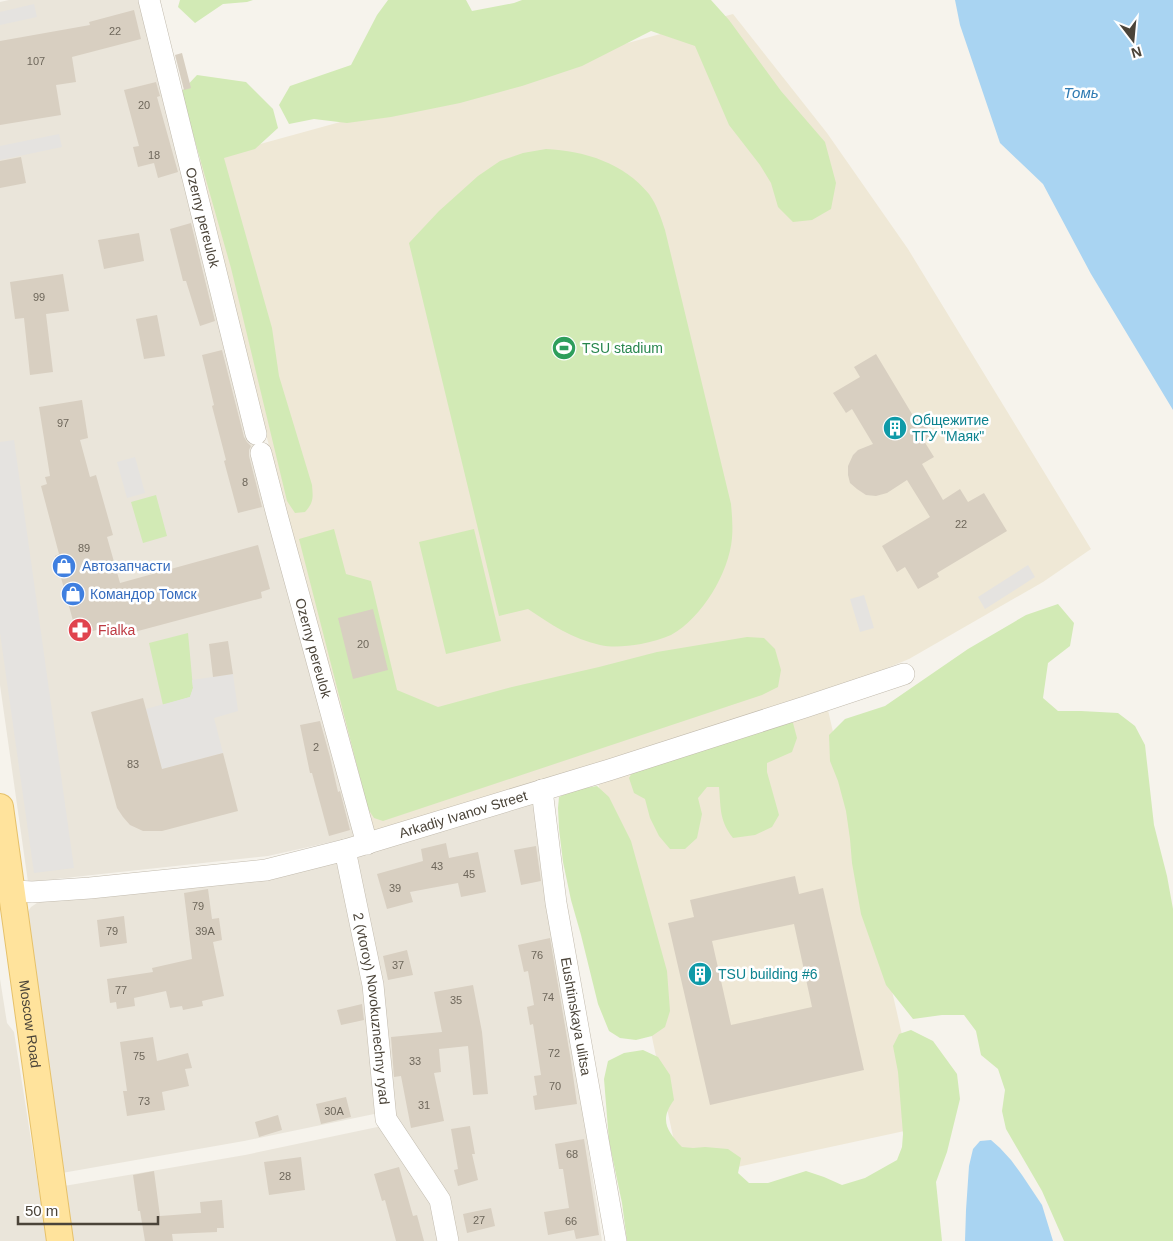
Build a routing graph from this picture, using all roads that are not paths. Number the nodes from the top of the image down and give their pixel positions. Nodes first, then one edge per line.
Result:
1 (149, 0) edge
2 (904, 674) dead end
3 (542, 790) junction
4 (0, 807) edge
5 (366, 844) junction
6 (345, 850) junction
7 (5, 890) edge
8 (60, 1241) edge
9 (448, 1241) edge
10 (616, 1241) edge

1 - 5 street, Ozerny pereulok
2 - 3 street, Arkadiy Ivanov Street
3 - 5 street, Arkadiy Ivanov Street
3 - 10 street, Eushtinskaya ulitsa
4 - 7 main road, Moscow Road
5 - 6 street, Arkadiy Ivanov Street
6 - 7 street, Arkadiy Ivanov Street
6 - 9 street, 2 (vtoroy) Novokuznechny ryad
7 - 8 main road, Moscow Road

